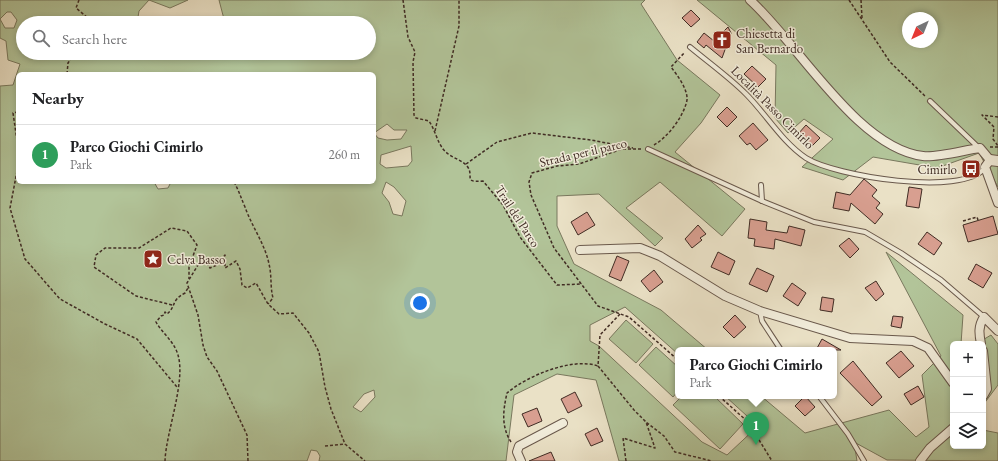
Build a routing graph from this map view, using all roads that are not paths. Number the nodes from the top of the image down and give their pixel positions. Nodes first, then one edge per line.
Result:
1 (750, 0) edge
2 (690, 47) road end
3 (930, 102) road end
4 (648, 148) road end
5 (980, 148) junction
6 (991, 163) edge
7 (761, 185) dead end
8 (762, 201) junction
9 (998, 203) edge
10 (580, 250) dead end
11 (760, 311) junction
12 (984, 316) junction
13 (998, 331) edge
14 (981, 341) edge
15 (779, 347) edge
16 (950, 379) edge
17 (986, 380) edge
18 (986, 391) edge
19 (821, 399) edge
20 (563, 423) dead end
21 (950, 431) edge
22 (521, 461) edge
23 (864, 461) edge
24 (920, 461) edge

1 - 5 street
2 - 6 lane, Località Passo Cimirlo
3 - 5 lane
4 - 8 lane
5 - 6 street
6 - 9 street
7 - 8 lane
8 - 12 lane
10 - 11 street
11 - 15 lane
11 - 16 street
12 - 13 street
12 - 14 street
17 - 18 street
19 - 23 lane
20 - 22 street
21 - 24 street

